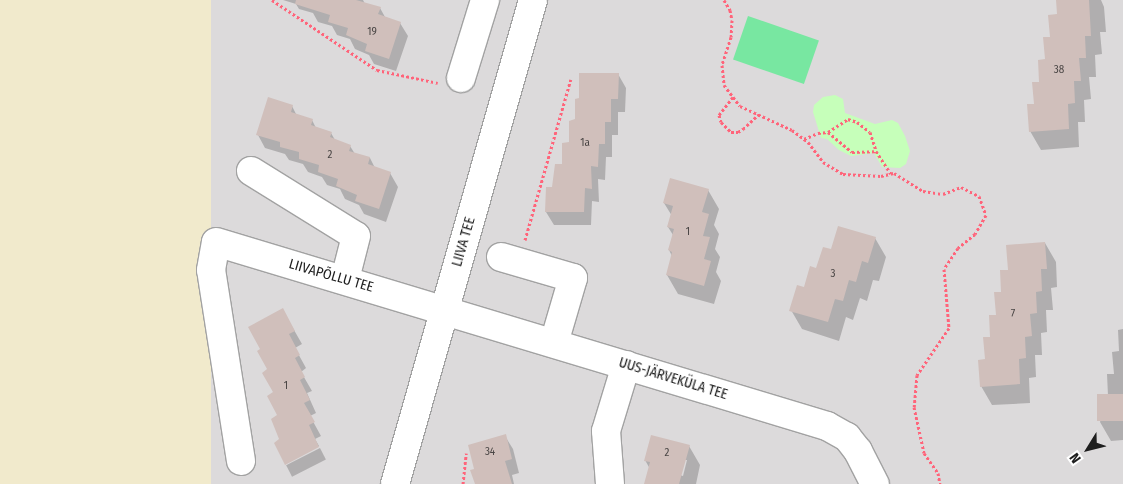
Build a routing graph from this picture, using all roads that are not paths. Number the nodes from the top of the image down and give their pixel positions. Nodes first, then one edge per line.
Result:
1 (485, 0) edge
2 (533, 0) edge
3 (462, 78) road end
4 (251, 171) dead end
5 (510, 259) road end
6 (344, 280) junction
7 (445, 310) junction
8 (554, 343) junction
9 (626, 365) junction
10 (241, 461) dead end
11 (395, 484) edge
12 (610, 484) edge
13 (875, 484) edge

1 - 3 street
2 - 7 street, LIIVA TEE
4 - 6 street
5 - 8 street
6 - 7 street, LIIVAPÕLLU TEE
6 - 10 street, LIIVAPÕLLU TEE
7 - 8 street, UUS-JÄRVEKÜLA TEE
7 - 11 street, LIIVA TEE
8 - 9 street, UUS-JÄRVEKÜLA TEE
9 - 12 street
9 - 13 street, UUS-JÄRVEKÜLA TEE

